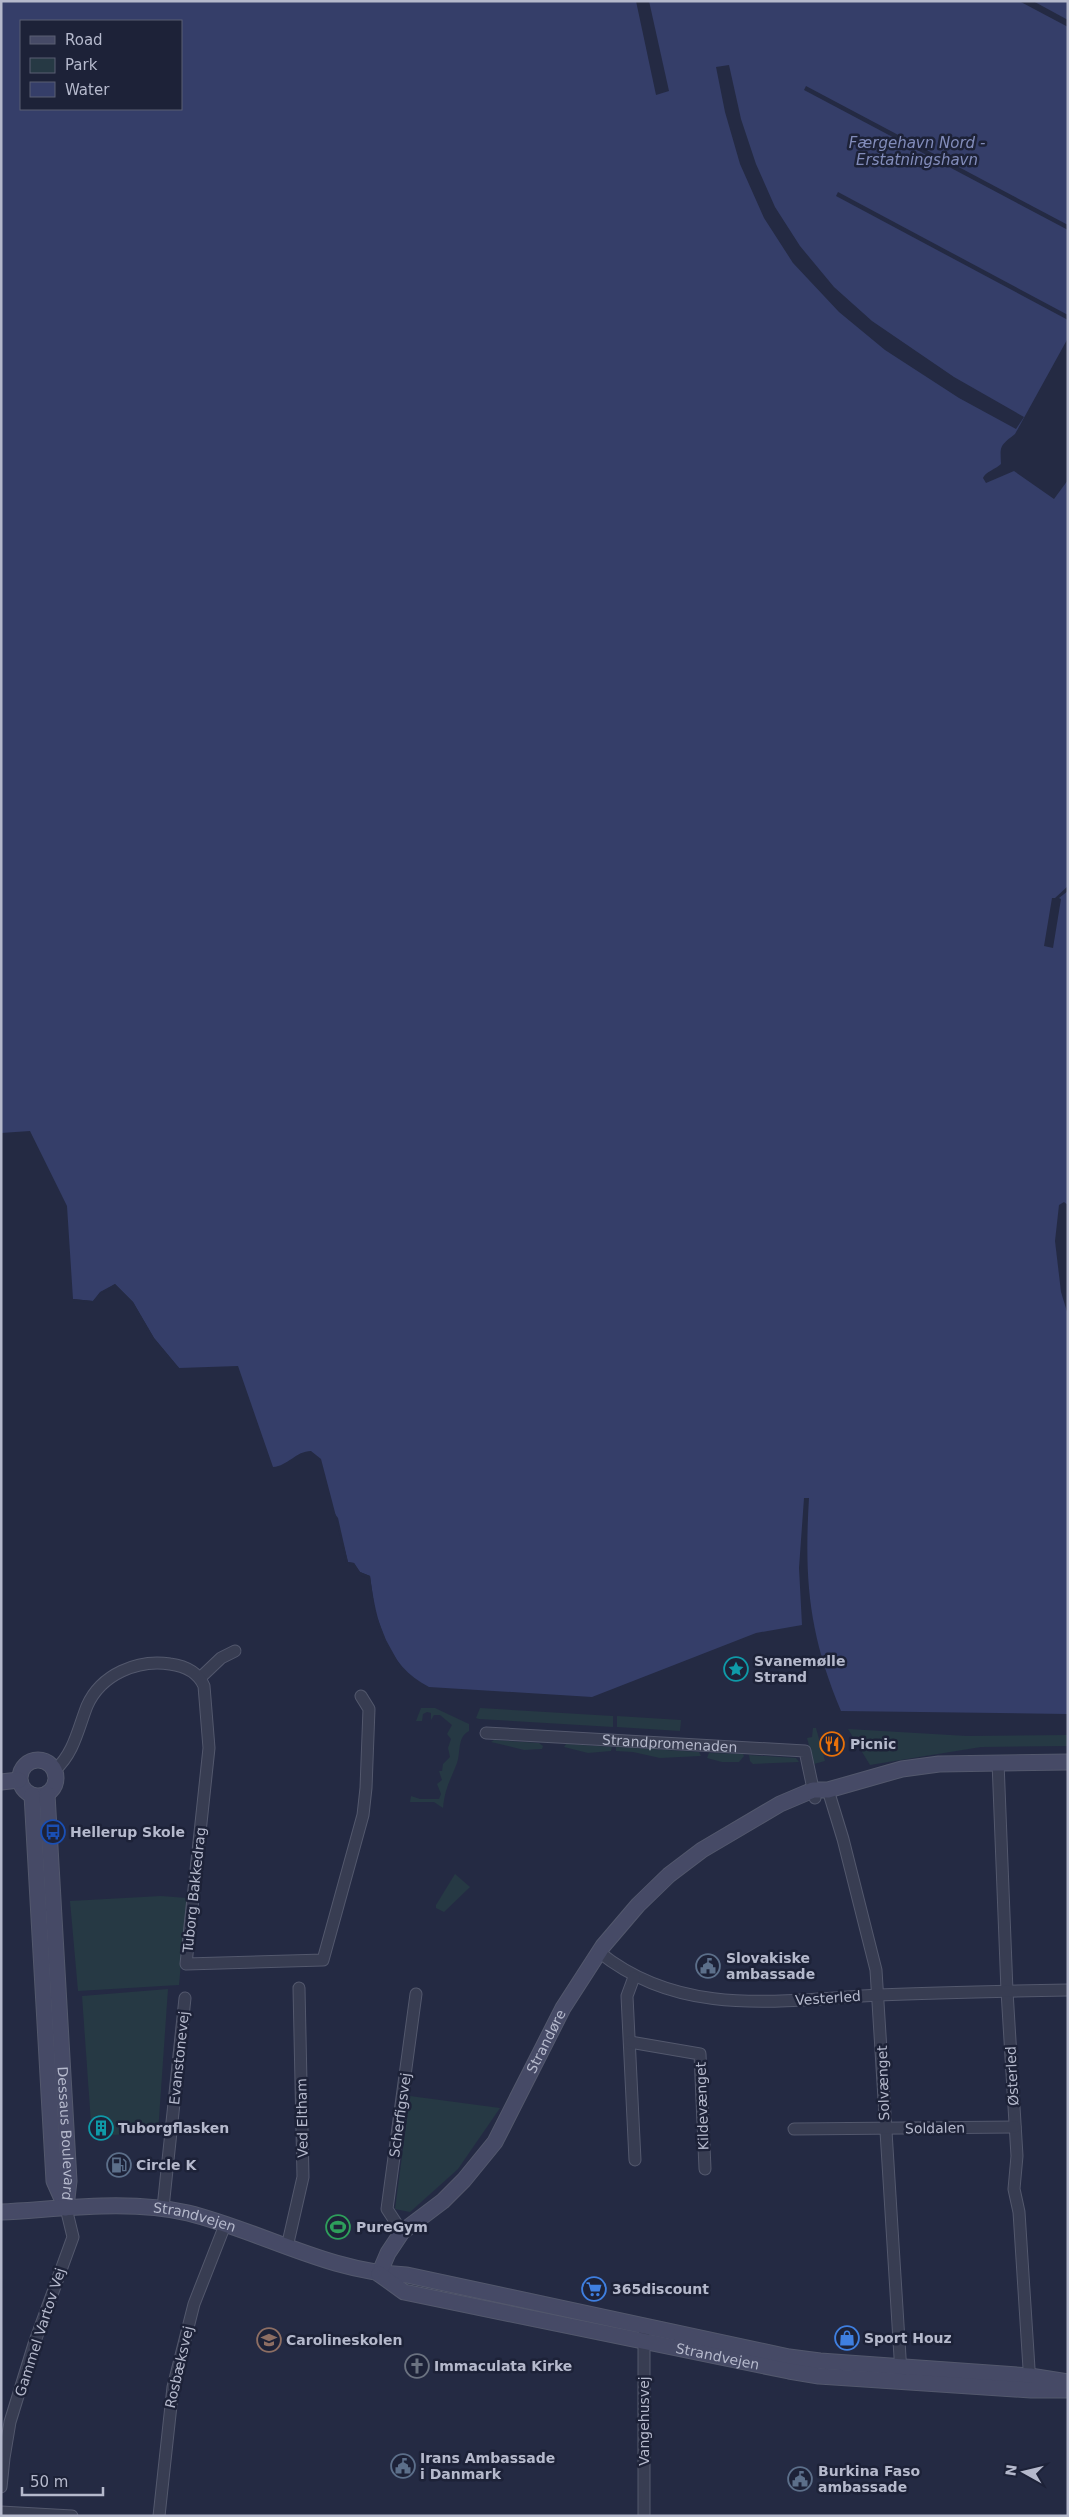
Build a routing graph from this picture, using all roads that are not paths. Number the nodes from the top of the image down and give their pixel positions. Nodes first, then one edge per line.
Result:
1 (235, 1651) dead end
2 (200, 1678) junction
3 (361, 1696) dead end
4 (486, 1732) dead end
5 (998, 1762) junction
6 (1068, 1762) edge
7 (55, 1770) junction
8 (19, 1780) junction
9 (1, 1782) edge
10 (819, 1793) junction
11 (39, 1794) junction
12 (599, 1952) junction
13 (634, 1977) junction
14 (299, 1988) dead end
15 (1068, 1990) edge
16 (1007, 1991) junction
17 (416, 1994) dead end
18 (879, 1995) junction
19 (185, 1998) dead end
20 (630, 2042) junction
21 (1015, 2127) junction
22 (885, 2129) junction
23 (794, 2130) dead end
24 (635, 2160) dead end
25 (705, 2169) dead end
26 (66, 2208) junction
27 (163, 2208) junction
28 (1, 2212) edge
29 (225, 2224) junction
30 (402, 2232) junction
31 (287, 2247) junction
32 (379, 2274) junction
33 (644, 2333) junction
34 (901, 2374) junction
35 (1068, 2382) edge
36 (1030, 2383) junction
37 (1068, 2390) edge
38 (1, 2487) edge
39 (1, 2512) edge
40 (72, 2516) edge
41 (159, 2516) edge
42 (644, 2516) edge

1 - 2 street
2 - 3 street, Tuborg Bakkedrag
2 - 7 street
4 - 10 street, Strandpromenaden
5 - 6 street
5 - 10 street
5 - 16 street, Østerled
7 - 8 street
7 - 11 street
8 - 9 street
8 - 11 street
10 - 12 street, Strandøre
10 - 18 street, Solvænget
11 - 26 street, Dessaus Boulevard
12 - 13 street, Vesterled
12 - 30 street, Strandøre
13 - 18 street, Vesterled
13 - 20 street
14 - 31 street, Ved Eltham
15 - 16 street, Vesterled
16 - 18 street, Vesterled
16 - 21 street, Østerled
17 - 30 street, Scherfigsvej
18 - 22 street, Solvænget
19 - 27 street, Evanstonevej
20 - 24 street
20 - 25 street, Kildevænget
21 - 22 street, Soldalen
21 - 36 street, Østerled
22 - 23 street, Soldalen
22 - 34 street, Solvænget
26 - 27 street, Strandvejen
26 - 28 street, Strandvejen
26 - 38 street, Gammel Vartov Vej
27 - 29 street, Strandvejen
29 - 31 street, Strandvejen
29 - 41 street, Rosbæksvej
30 - 32 street, Strandøre
31 - 32 street, Strandvejen
32 - 33 street, Strandvejen
33 - 34 street, Strandvejen
33 - 42 street, Vangehusvej
34 - 36 street, Strandvejen
35 - 36 street, Strandvejen
36 - 37 street, Strandvejen
39 - 40 street

